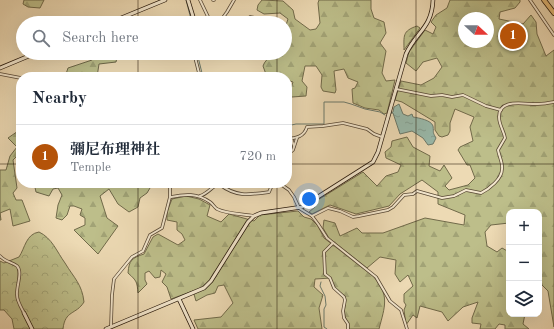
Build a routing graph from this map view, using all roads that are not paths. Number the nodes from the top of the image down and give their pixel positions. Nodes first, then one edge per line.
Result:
1 (165, 0) edge
2 (188, 0) edge
3 (200, 0) edge
4 (234, 0) edge
5 (433, 0) edge
6 (530, 0) edge
7 (544, 0) edge
8 (554, 14) edge
9 (126, 16) edge
10 (193, 16) edge
11 (208, 16) edge
12 (224, 16) edge
13 (554, 35) edge
14 (19, 60) edge
15 (196, 60) edge
16 (0, 68) edge
17 (199, 72) edge
18 (0, 74) edge
19 (16, 77) edge
20 (396, 89) junction
21 (554, 102) edge
22 (501, 110) junction
23 (382, 136) junction
24 (292, 138) edge
25 (297, 138) junction
26 (292, 141) edge
27 (294, 146) junction
28 (292, 151) edge
29 (170, 188) edge
30 (212, 188) edge
31 (228, 188) edge
32 (271, 188) edge
33 (286, 188) edge
34 (198, 196) junction
35 (170, 197) junction
36 (299, 208) junction
37 (254, 216) junction
38 (312, 216) junction
39 (333, 243) junction
40 (0, 256) edge
41 (179, 299) junction
42 (24, 313) joint
43 (112, 327) junction
44 (32, 329) edge
45 (106, 329) edge
46 (193, 329) edge
47 (348, 329) edge
48 (407, 329) edge

1 - 9 street
2 - 10 street
3 - 11 street
4 - 12 street
5 - 20 street
6 - 13 street
7 - 8 highway
14 - 16 street
15 - 17 street
18 - 19 street
20 - 22 street
20 - 23 street
21 - 22 street
22 - 38 street
23 - 25 street
23 - 36 street
24 - 25 street
25 - 27 street
26 - 27 street
27 - 28 street
29 - 35 street
30 - 34 street
31 - 32 street
33 - 36 street
34 - 35 street
34 - 37 street
35 - 43 street
36 - 37 street
36 - 38 street
37 - 41 street
38 - 39 street
39 - 47 street
39 - 48 street
40 - 42 street
41 - 43 street
41 - 46 street
42 - 44 street
43 - 45 street

